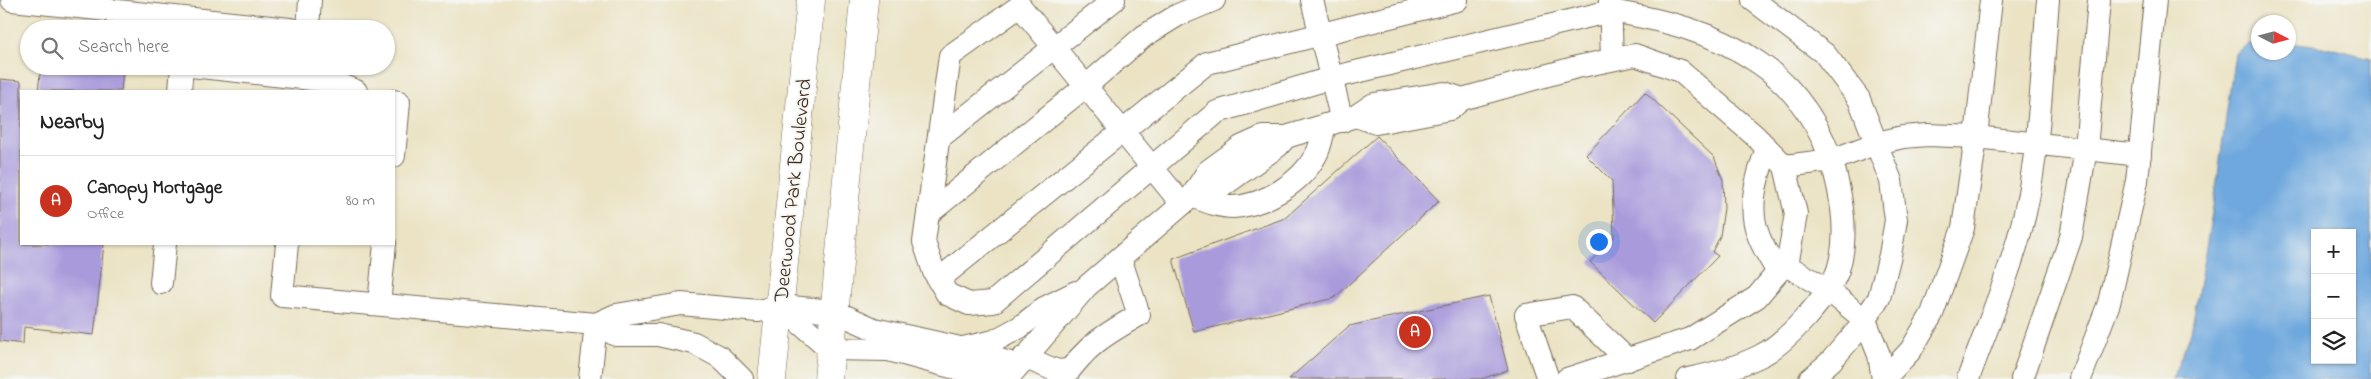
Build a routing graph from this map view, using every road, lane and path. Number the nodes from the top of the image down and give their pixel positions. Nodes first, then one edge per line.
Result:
1 (12, 0) edge
2 (310, 0) edge
3 (811, 0) edge
4 (864, 0) edge
5 (1114, 0) edge
6 (1214, 0) edge
7 (1312, 0) edge
8 (1457, 0) edge
9 (1753, 0) edge
10 (1991, 0) edge
11 (2048, 0) edge
12 (2099, 0) edge
13 (2155, 0) edge
14 (1022, 3) edge
15 (1610, 5) edge
16 (187, 16) edge
17 (219, 20) edge
18 (309, 20) edge
19 (1320, 34) junction
20 (1053, 47) junction
21 (1612, 59) junction
22 (181, 75) edge
23 (275, 75) edge
24 (303, 78) edge
25 (1331, 78) junction
26 (1086, 86) junction
27 (180, 90) edge
28 (353, 90) edge
29 (395, 101) edge
30 (1341, 121) junction
31 (1122, 131) junction
32 (1976, 137) junction
33 (939, 138) junction
34 (1877, 143) junction
35 (2035, 144) junction
36 (395, 145) edge
37 (1768, 148) junction
38 (2086, 149) junction
39 (2140, 155) junction
40 (1832, 160) junction
41 (1785, 166) junction
42 (1153, 168) junction
43 (1187, 200) junction
44 (928, 214) junction
45 (165, 245) edge
46 (287, 245) edge
47 (385, 245) edge
48 (1120, 258) junction
49 (1781, 268) junction
50 (938, 280) junction
51 (161, 283) dead end
52 (1086, 287) junction
53 (1827, 289) junction
54 (379, 304) junction
55 (780, 306) junction
56 (834, 311) junction
57 (1865, 320) junction
58 (596, 324) junction
59 (962, 348) junction
60 (830, 349) junction
61 (1628, 360) junction
62 (1016, 367) edge
63 (1066, 374) edge
64 (1581, 377) edge
65 (590, 379) edge
66 (742, 379) edge
67 (772, 379) edge
68 (828, 379) edge
69 (996, 379) edge
70 (1548, 379) edge
71 (1688, 379) edge
72 (1810, 379) edge
73 (1883, 379) edge
74 (1968, 379) edge
75 (2022, 379) edge
76 (2080, 379) edge

1 - 16 lane
2 - 18 lane
3 - 55 main road, Deerwood Park Boulevard
4 - 56 main road
5 - 20 lane
6 - 26 lane
7 - 19 lane
8 - 19 lane
9 - 34 lane
10 - 32 lane
11 - 35 lane
12 - 38 lane
13 - 39 lane
14 - 20 lane
14 - 33 lane
15 - 21 lane
15 - 25 lane
15 - 40 lane
16 - 17 lane
19 - 25 lane
19 - 31 lane
20 - 26 lane
20 - 33 lane
21 - 30 lane
21 - 37 lane
22 - 27 lane
23 - 24 lane
24 - 28 lane
25 - 30 lane
25 - 42 lane
26 - 31 lane
26 - 44 lane
29 - 36 lane
30 - 43 lane
30 - 43 lane
31 - 42 lane
31 - 50 lane
32 - 34 lane
32 - 35 lane
32 - 73 lane
33 - 44 lane
34 - 40 lane
34 - 57 lane
35 - 38 lane
35 - 74 lane
37 - 41 lane
37 - 49 lane
38 - 39 lane
38 - 75 lane
39 - 76 lane
40 - 41 lane
40 - 53 lane
41 - 49 lane
42 - 43 lane
42 - 50 lane
43 - 48 lane
44 - 50 lane
45 - 51 lane
46 - 54 lane
47 - 54 lane
48 - 52 lane
48 - 63 lane
49 - 53 lane
49 - 61 lane
52 - 59 lane
52 - 62 lane
53 - 57 lane
53 - 71 lane
54 - 58 lane
55 - 56 lane
55 - 58 lane
55 - 60 lane
55 - 67 main road, Deerwood Park Boulevard
56 - 59 lane
56 - 60 main road
57 - 72 lane
57 - 73 lane
58 - 65 lane
58 - 66 lane
59 - 62 lane
60 - 68 main road
60 - 69 lane
61 - 64 lane
61 - 70 lane
62 - 63 lane

